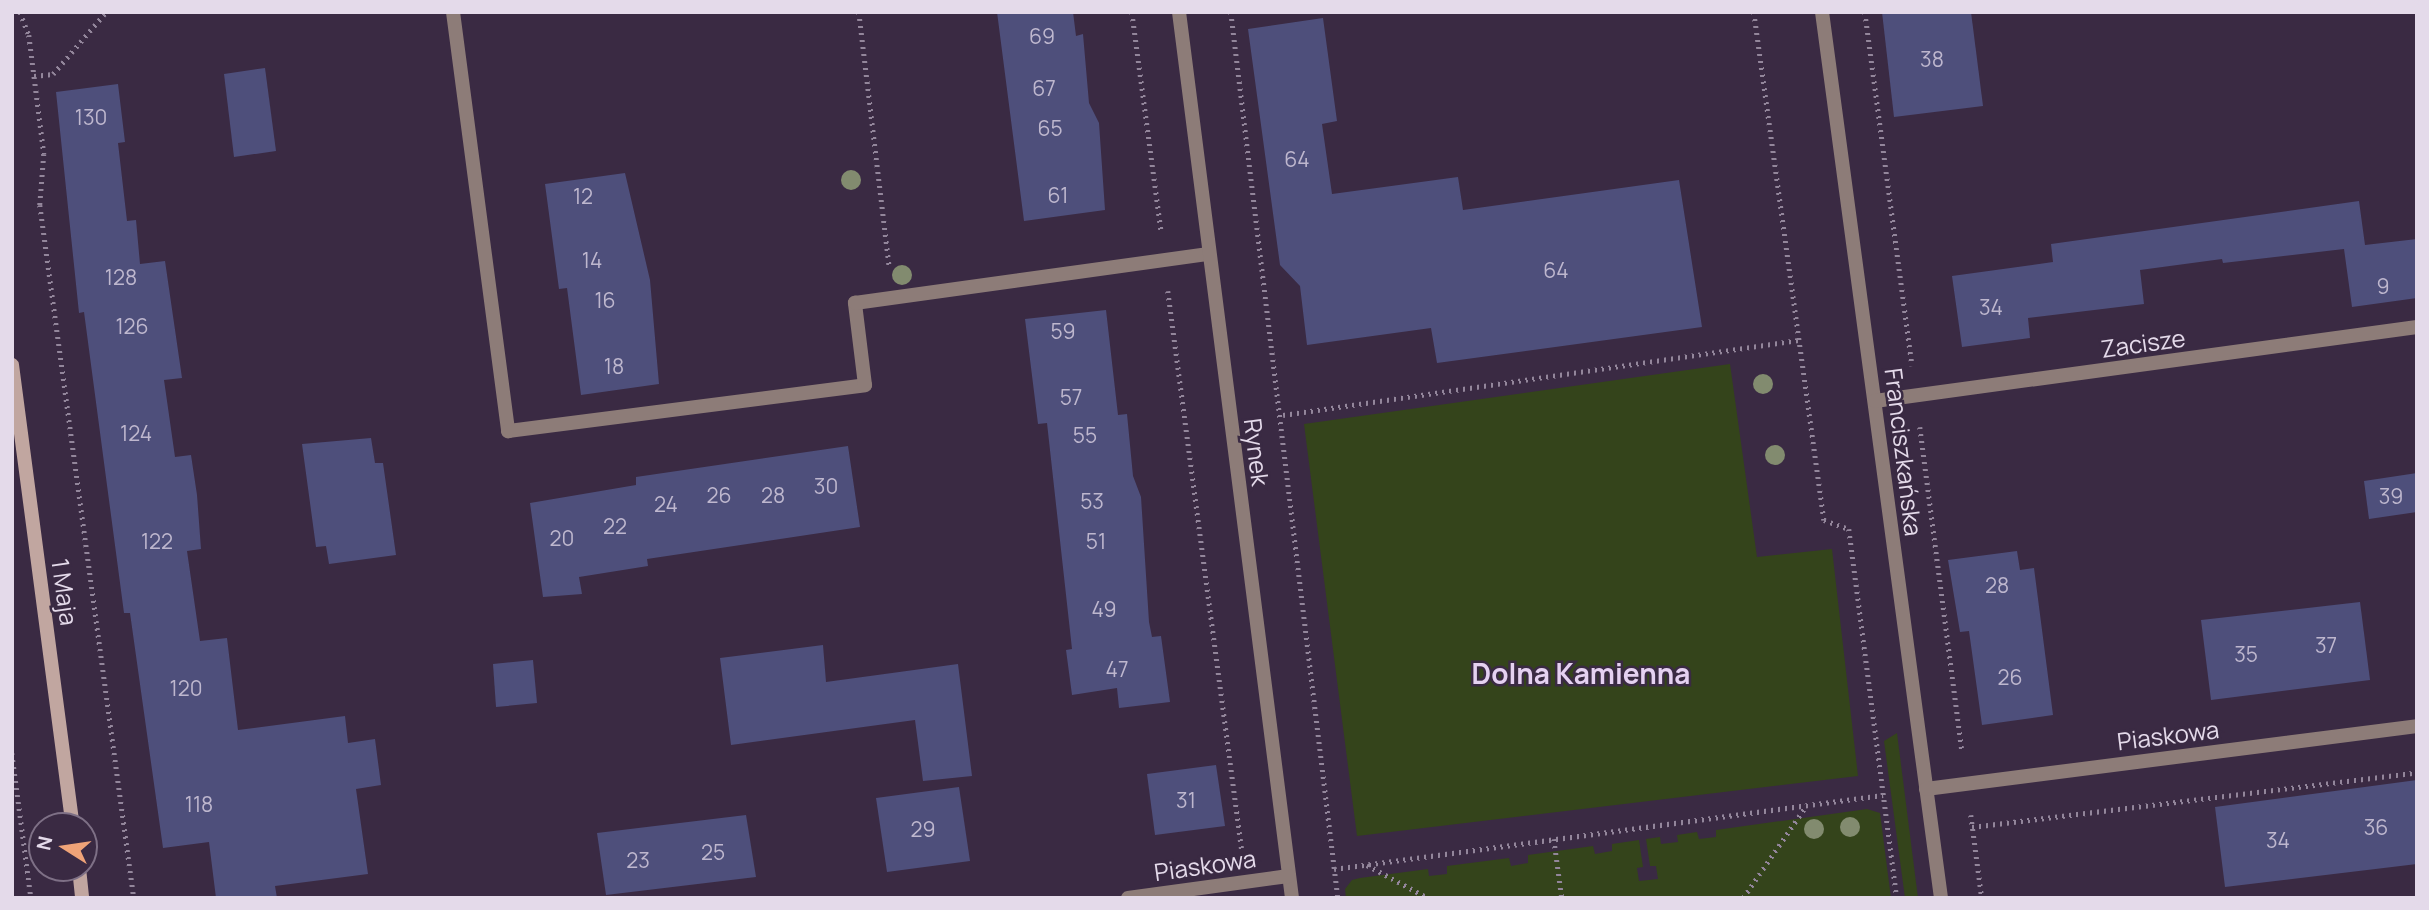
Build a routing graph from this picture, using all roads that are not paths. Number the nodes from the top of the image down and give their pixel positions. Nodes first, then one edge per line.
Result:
1 (453, 12) edge
2 (1179, 12) edge
3 (1822, 12) edge
4 (1209, 254) junction
5 (2417, 327) edge
6 (12, 365) edge
7 (1875, 401) junction
8 (2417, 726) edge
9 (1926, 789) junction
10 (71, 812) edge
11 (1289, 876) junction
12 (1128, 898) edge
13 (1292, 898) edge
14 (1941, 898) edge

1 - 4 street
2 - 4 street, Rynek
3 - 7 street, Franciszkańska
4 - 11 street, Rynek
5 - 7 street, Zacisze
6 - 10 street, 1 Maja
7 - 9 street, Franciszkańska
8 - 9 street, Piaskowa
9 - 14 street, Franciszkańska
11 - 12 street, Piaskowa
11 - 13 street, Rynek

